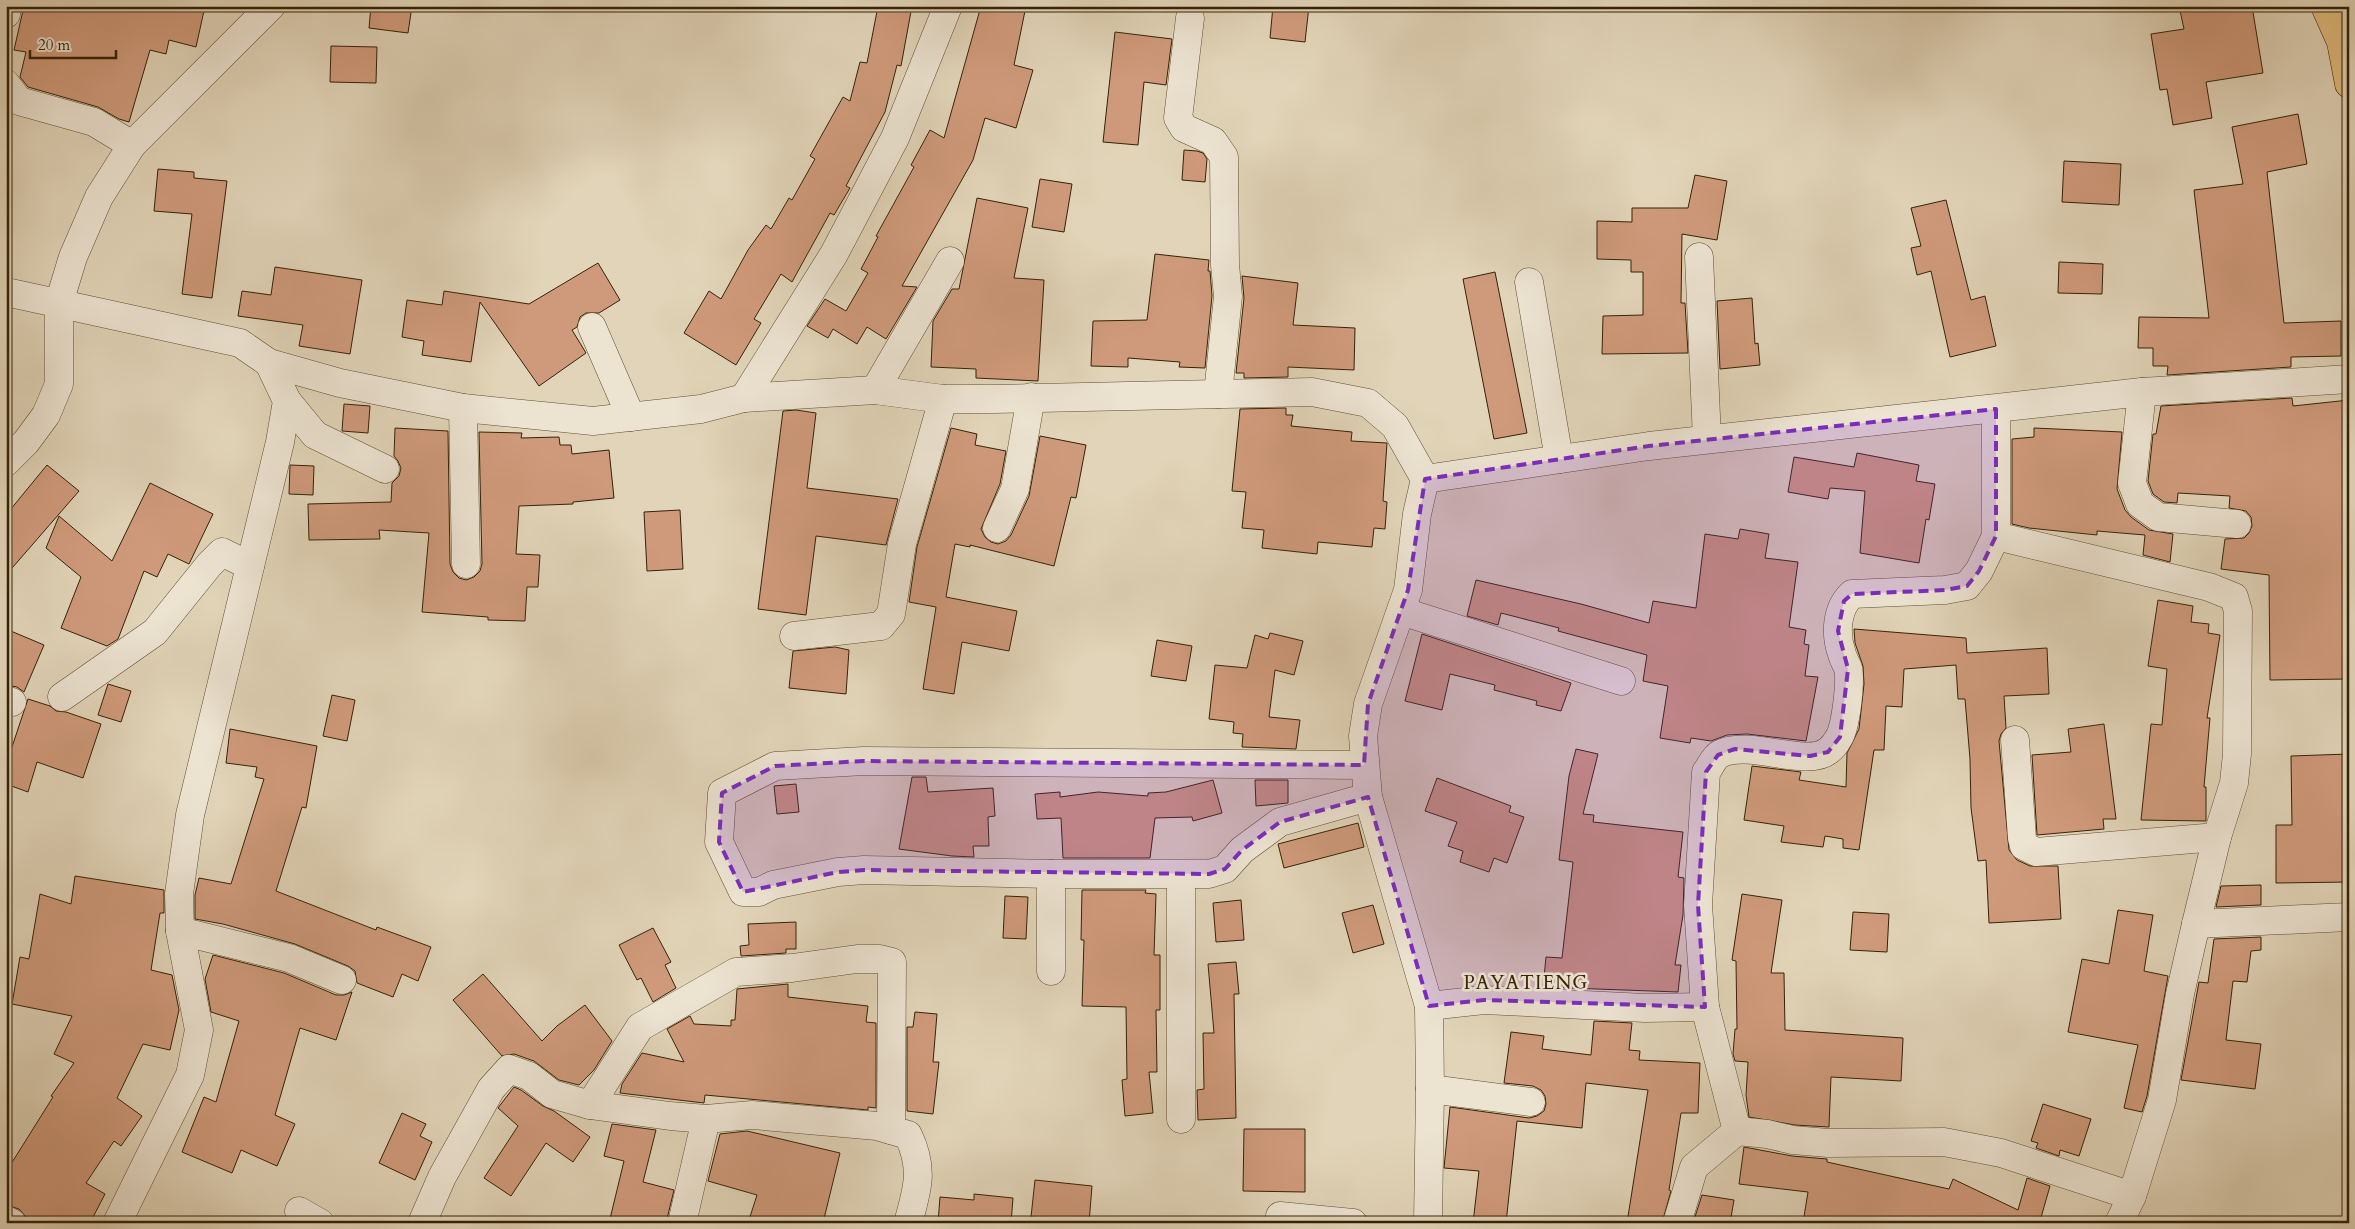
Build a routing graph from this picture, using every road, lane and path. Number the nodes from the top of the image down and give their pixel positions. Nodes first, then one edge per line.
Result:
1 (8, 6) edge
2 (271, 6) edge
3 (948, 6) edge
4 (2325, 6) edge
5 (6, 14) edge
6 (1190, 18) dead end
7 (2345, 37) edge
8 (6, 84) edge
9 (2349, 84) edge
10 (132, 145) junction
11 (1699, 257) dead end
12 (950, 261) dead end
13 (1529, 282) dead end
14 (6, 292) edge
15 (77, 307) junction
16 (592, 326) dead end
17 (269, 363) junction
18 (2349, 379) edge
19 (875, 390) junction
20 (2142, 392) junction
21 (1218, 394) junction
22 (1031, 397) junction
23 (744, 398) junction
24 (942, 398) junction
25 (287, 401) junction
26 (463, 408) junction
27 (1996, 409) junction
28 (631, 417) junction
29 (1707, 439) junction
30 (1559, 459) junction
31 (6, 462) edge
32 (385, 469) dead end
33 (1425, 479) junction
34 (2237, 524) dead end
35 (997, 528) dead end
36 (1996, 536) junction
37 (466, 564) dead end
38 (250, 566) junction
39 (1401, 611) junction
40 (794, 636) dead end
41 (1621, 681) dead end
42 (62, 697) dead end
43 (2015, 740) dead end
44 (1364, 765) junction
45 (1368, 797) junction
46 (2217, 837) junction
47 (1051, 874) junction
48 (1181, 875) junction
49 (2349, 917) edge
50 (2196, 924) junction
51 (180, 931) junction
52 (1050, 971) dead end
53 (342, 980) dead end
54 (1429, 1006) junction
55 (1705, 1007) junction
56 (1430, 1089) junction
57 (1531, 1102) dead end
58 (590, 1105) junction
59 (706, 1118) junction
60 (1181, 1119) dead end
61 (892, 1130) junction
62 (1737, 1131) junction
63 (2132, 1196) junction
64 (1280, 1216) dead end
65 (6, 1220) edge
66 (12, 1223) edge
67 (117, 1223) edge
68 (422, 1223) edge
69 (682, 1223) edge
70 (908, 1223) edge
71 (1353, 1223) edge
72 (1428, 1223) edge
73 (1677, 1223) edge
74 (2119, 1223) edge

1 - 5 street
2 - 10 street
3 - 23 street
4 - 7 highway
6 - 21 street
7 - 9 highway
8 - 10 street
10 - 15 street
11 - 29 street
12 - 19 street
13 - 30 street
14 - 15 street
15 - 17 street
15 - 31 street
16 - 28 street
17 - 25 street
17 - 26 street
18 - 20 street
19 - 23 street
19 - 24 street
20 - 27 street
20 - 34 street
21 - 22 street
21 - 33 street
22 - 24 street
22 - 35 street
23 - 28 street
24 - 40 street
25 - 32 street
25 - 38 street
26 - 28 street
26 - 37 street
27 - 29 street
27 - 36 street
29 - 30 street
30 - 33 street
33 - 39 street
36 - 46 street
36 - 55 street
38 - 42 street
38 - 51 street
39 - 41 street
39 - 44 street
43 - 46 street
44 - 45 street
44 - 47 street
45 - 48 street
45 - 54 street
46 - 50 street
47 - 48 street
47 - 52 street
48 - 60 street
49 - 50 street
50 - 63 street
51 - 53 street
51 - 67 street
54 - 55 street
54 - 56 street
55 - 62 street
56 - 57 street
56 - 72 street
58 - 59 street
58 - 61 street
58 - 68 street
59 - 61 street
59 - 69 street
61 - 70 street
62 - 63 street
62 - 73 street
63 - 74 street
64 - 71 street
65 - 66 street

